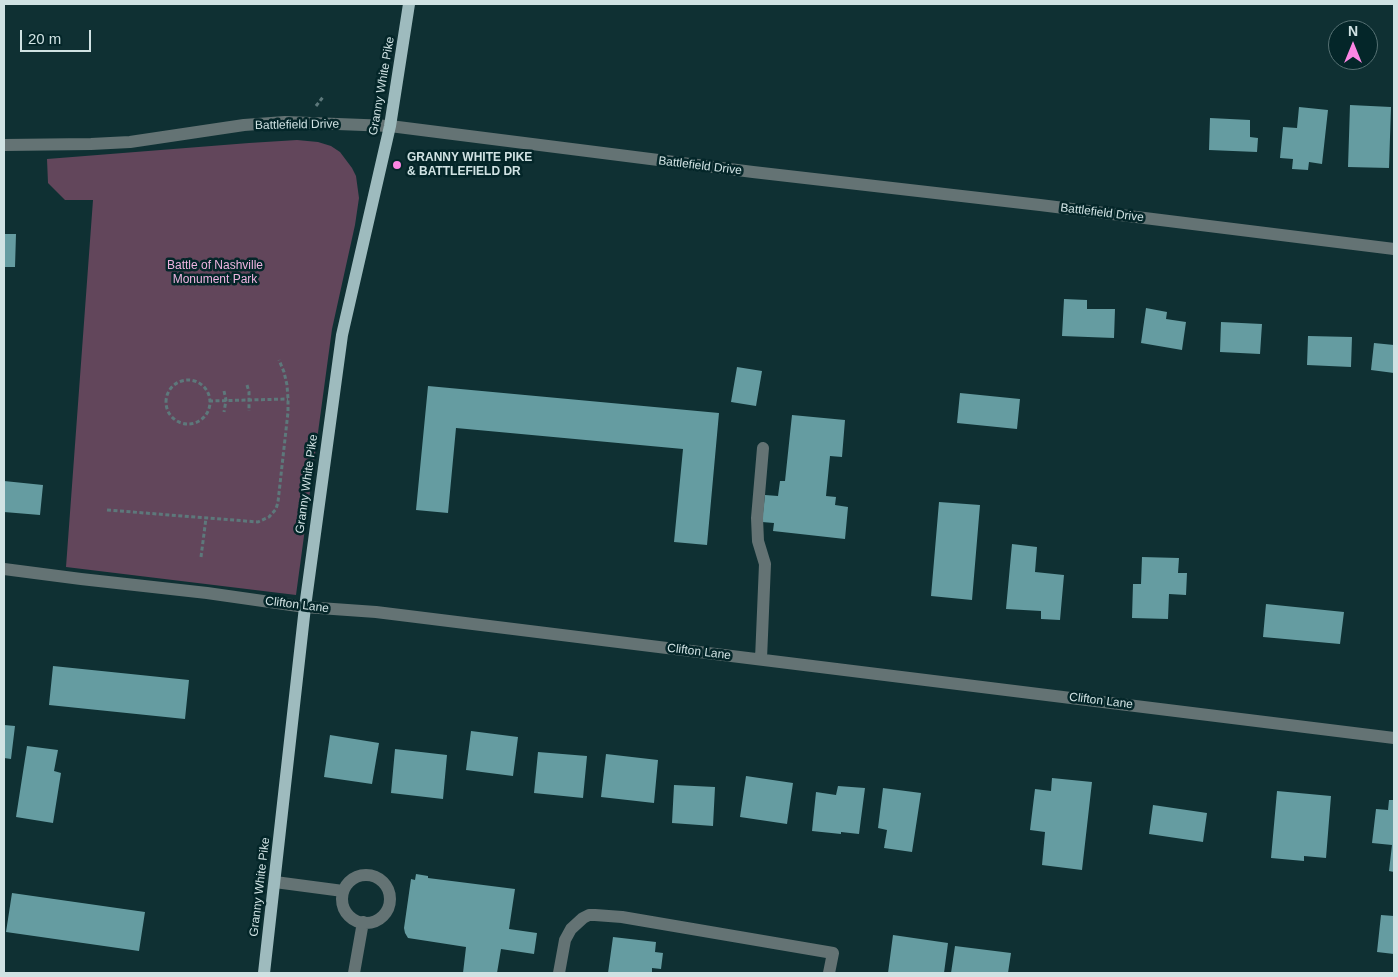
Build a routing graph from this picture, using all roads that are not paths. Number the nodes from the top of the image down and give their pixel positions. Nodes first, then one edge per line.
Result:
1 (409, 4) edge
2 (390, 126) junction
3 (4, 145) edge
4 (1394, 249) edge
5 (763, 448) dead end
6 (4, 569) edge
7 (305, 608) junction
8 (761, 660) junction
9 (1394, 738) edge
10 (275, 882) junction
11 (343, 891) junction
12 (363, 922) junction
13 (264, 973) edge
14 (354, 973) edge
15 (559, 973) edge
16 (830, 973) edge

1 - 2 main road, Granny White Pike
2 - 3 street, Battlefield Drive
2 - 4 street, Battlefield Drive
2 - 7 main road, Granny White Pike
5 - 8 street
6 - 7 street, Clifton Lane
7 - 8 street, Clifton Lane
7 - 10 main road, Granny White Pike
8 - 9 street, Clifton Lane
10 - 11 street
10 - 13 main road, Granny White Pike
11 - 12 street
11 - 12 street
12 - 14 street
15 - 16 street

